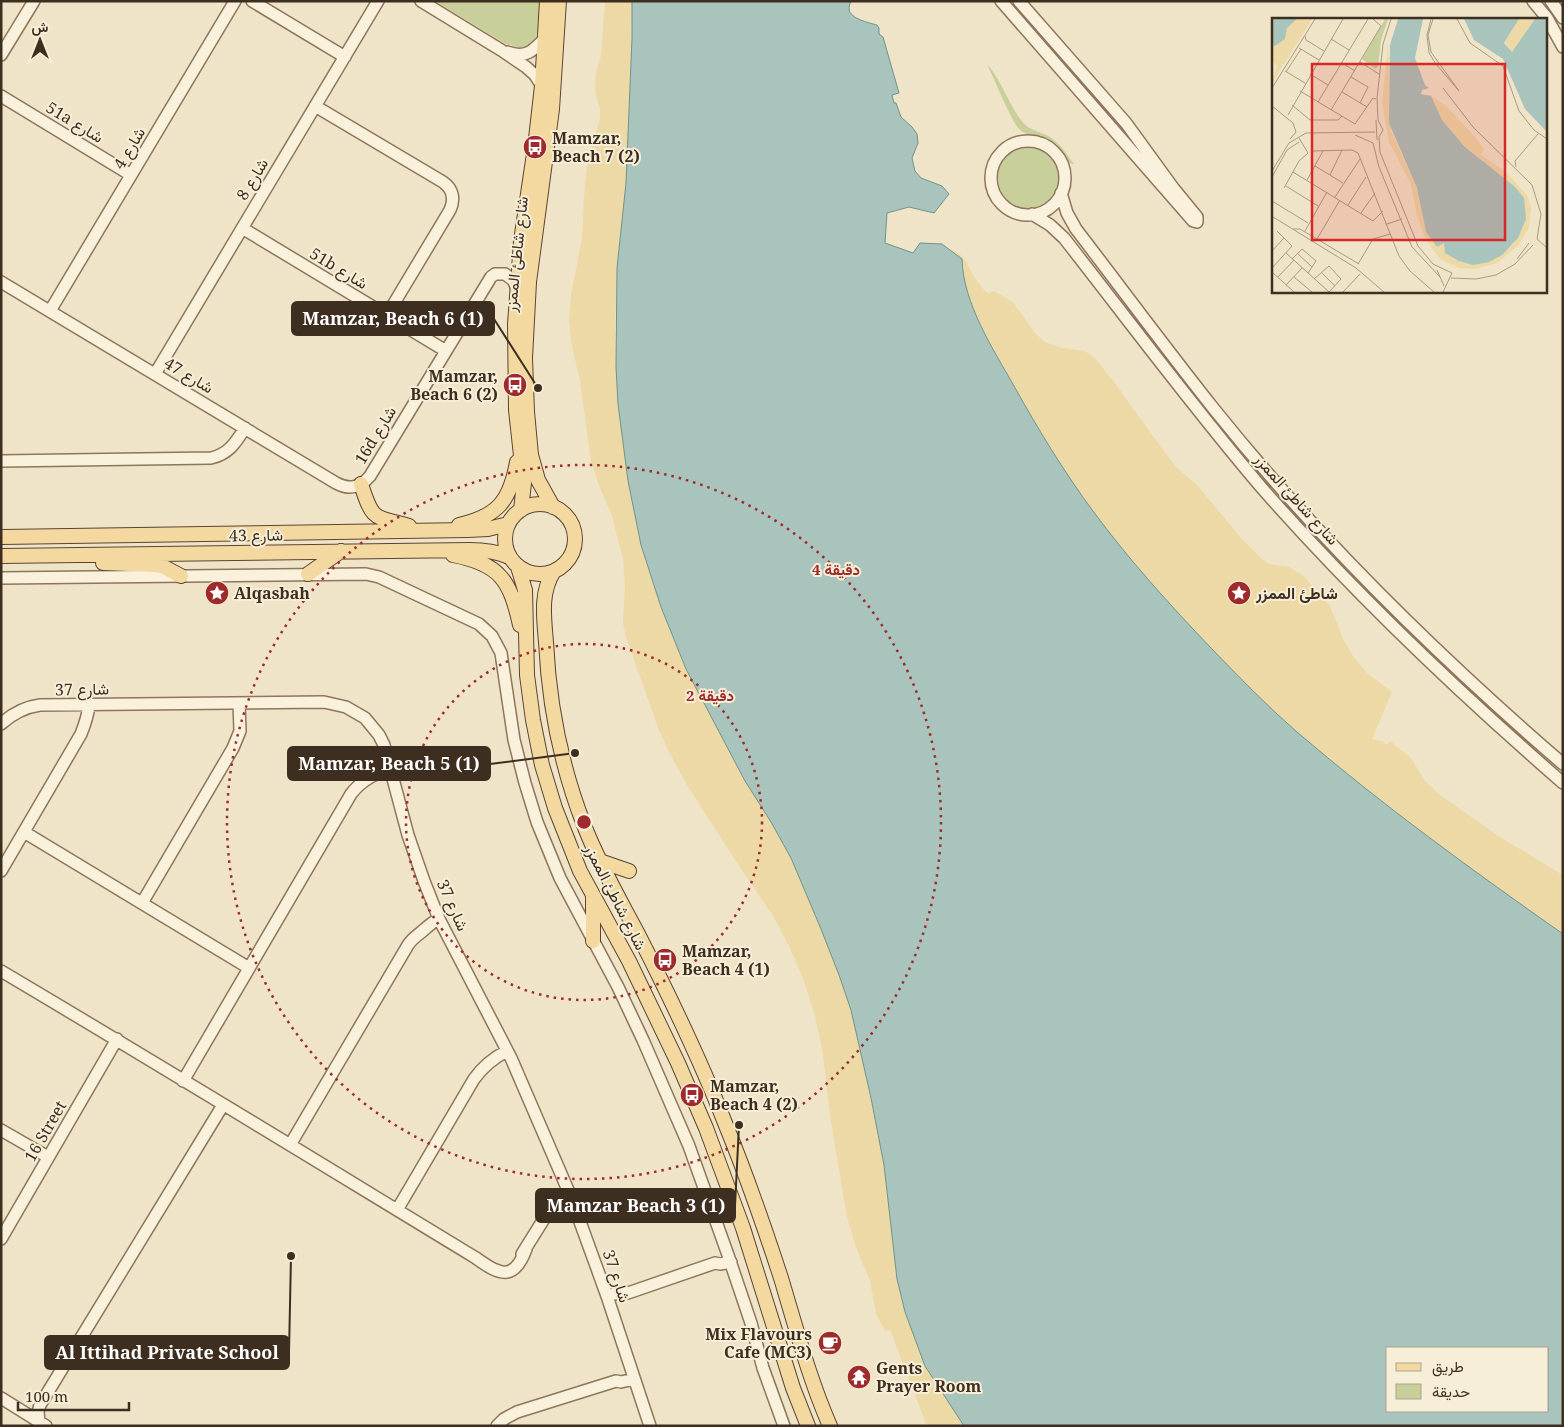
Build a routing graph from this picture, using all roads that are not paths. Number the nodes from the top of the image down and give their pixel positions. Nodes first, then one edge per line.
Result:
1 (34, 1) edge
2 (235, 1) edge
3 (252, 1) edge
4 (378, 1) edge
5 (421, 1) edge
6 (547, 1) edge
7 (560, 1) edge
8 (1001, 1) edge
9 (1019, 1) edge
10 (1533, 1) edge
11 (1551, 1) edge
12 (1563, 18) edge
13 (546, 38) junction
14 (1563, 46) edge
15 (500, 50) junction
16 (1, 56) edge
17 (344, 57) junction
18 (542, 86) junction
19 (1, 96) edge
20 (315, 106) junction
21 (1126, 123) junction
22 (1115, 134) junction
23 (131, 175) junction
24 (1061, 193) junction
25 (1032, 214) junction
26 (242, 228) junction
27 (1, 282) edge
28 (517, 288) junction
29 (50, 311) junction
30 (387, 315) junction
31 (446, 351) junction
32 (155, 374) junction
33 (245, 428) junction
34 (519, 446) junction
35 (1, 461) edge
36 (361, 484) junction
37 (553, 507) junction
38 (520, 510) junction
39 (508, 524) junction
40 (425, 531) junction
41 (1, 537) edge
42 (425, 550) junction
43 (342, 551) junction
44 (61, 554) junction
45 (1, 556) edge
46 (514, 562) junction
47 (554, 571) junction
48 (308, 574) junction
49 (181, 576) junction
50 (1, 578) edge
51 (526, 652) junction
52 (239, 703) junction
53 (85, 705) junction
54 (22, 710) junction
55 (1, 712) edge
56 (1, 724) edge
57 (1563, 764) edge
58 (391, 774) junction
59 (1563, 783) edge
60 (24, 832) junction
61 (600, 861) junction
62 (1, 871) edge
63 (629, 871) dead end
64 (593, 896) junction
65 (142, 903) junction
66 (441, 922) junction
67 (593, 941) junction
68 (249, 968) junction
69 (1, 971) edge
70 (117, 1039) junction
71 (509, 1054) junction
72 (183, 1081) junction
73 (222, 1105) junction
74 (1, 1130) edge
75 (290, 1145) junction
76 (48, 1157) junction
77 (573, 1200) junction
78 (397, 1210) junction
79 (1, 1239) edge
80 (730, 1258) junction
81 (609, 1300) junction
82 (633, 1375) junction
83 (1, 1398) edge
84 (40, 1405) junction
85 (24, 1412) junction
86 (42, 1424) edge
87 (497, 1426) edge
88 (650, 1426) edge
89 (784, 1426) edge
90 (808, 1426) edge
91 (830, 1426) edge

1 - 16 street
2 - 23 street, شارع 4
3 - 17 street
4 - 17 street, شارع 8
5 - 15 street
6 - 13 main road, شارع شاطئ الممزر
7 - 37 main road, شارع شاطئ الممزر
8 - 22 street
9 - 21 street
10 - 14 street
11 - 12 street
13 - 15 street
13 - 18 main road, شارع شاطئ الممزر
15 - 18 street
17 - 20 street, شارع 8
18 - 28 main road, شارع شاطئ الممزر
19 - 23 street, 51a شارع
20 - 26 street, شارع 8
20 - 30 street
21 - 22 street
21 - 22 street
23 - 29 street, شارع 4
24 - 25 street
24 - 25 street
24 - 57 street, شارع شاطئ الممزر
25 - 59 street, شارع شاطئ الممزر
26 - 30 street, 51b شارع
26 - 32 street, شارع 8
27 - 29 street, شارع 47
28 - 31 street, 16d شارع
28 - 34 main road, شارع شاطئ الممزر
29 - 32 street, شارع 47
30 - 31 street, 51b شارع
31 - 36 street, 16d شارع
32 - 33 street, شارع 47
33 - 35 street
33 - 36 street, شارع 47
34 - 38 main road, شارع شاطئ الممزر
34 - 40 main road
36 - 40 main road
37 - 38 main road
37 - 47 main road
38 - 39 main road
39 - 40 main road, شارع 43
39 - 46 main road
40 - 41 main road, شارع 43
42 - 43 main road, شارع 43
42 - 46 main road, شارع 43
42 - 51 main road
43 - 44 main road, شارع 43
43 - 48 main road
44 - 45 main road, شارع 43
44 - 49 main road
46 - 47 main road
46 - 51 main road, شارع شاطئ الممزر
47 - 61 main road, شارع شاطئ الممزر
48 - 49 street
48 - 67 street
49 - 50 street
51 - 64 main road, شارع شاطئ الممزر
52 - 53 street, شارع 37
52 - 58 street, شارع 37
52 - 65 street
53 - 54 street, شارع 37
53 - 60 street
54 - 55 street, شارع 37
54 - 56 street, شارع 37
58 - 66 street, شارع 37
58 - 68 street
60 - 62 street
60 - 65 street
61 - 63 main road
61 - 91 main road, شارع شاطئ الممزر
64 - 67 main road
64 - 90 main road, شارع شاطئ الممزر
65 - 68 street
66 - 71 street, شارع 37
66 - 75 street
67 - 80 street
68 - 72 street
69 - 70 street
70 - 72 street
70 - 76 street, 16 Street
71 - 77 street, شارع 37
71 - 78 street
72 - 73 street
73 - 75 street
73 - 84 street
74 - 76 street
75 - 78 street
76 - 79 street, 16 Street
77 - 78 street
77 - 81 street, شارع 37
80 - 81 street
80 - 89 street
81 - 82 street, شارع 37
82 - 87 street
82 - 88 street, شارع 37
83 - 85 street
84 - 85 street
84 - 86 street
85 - 86 street

